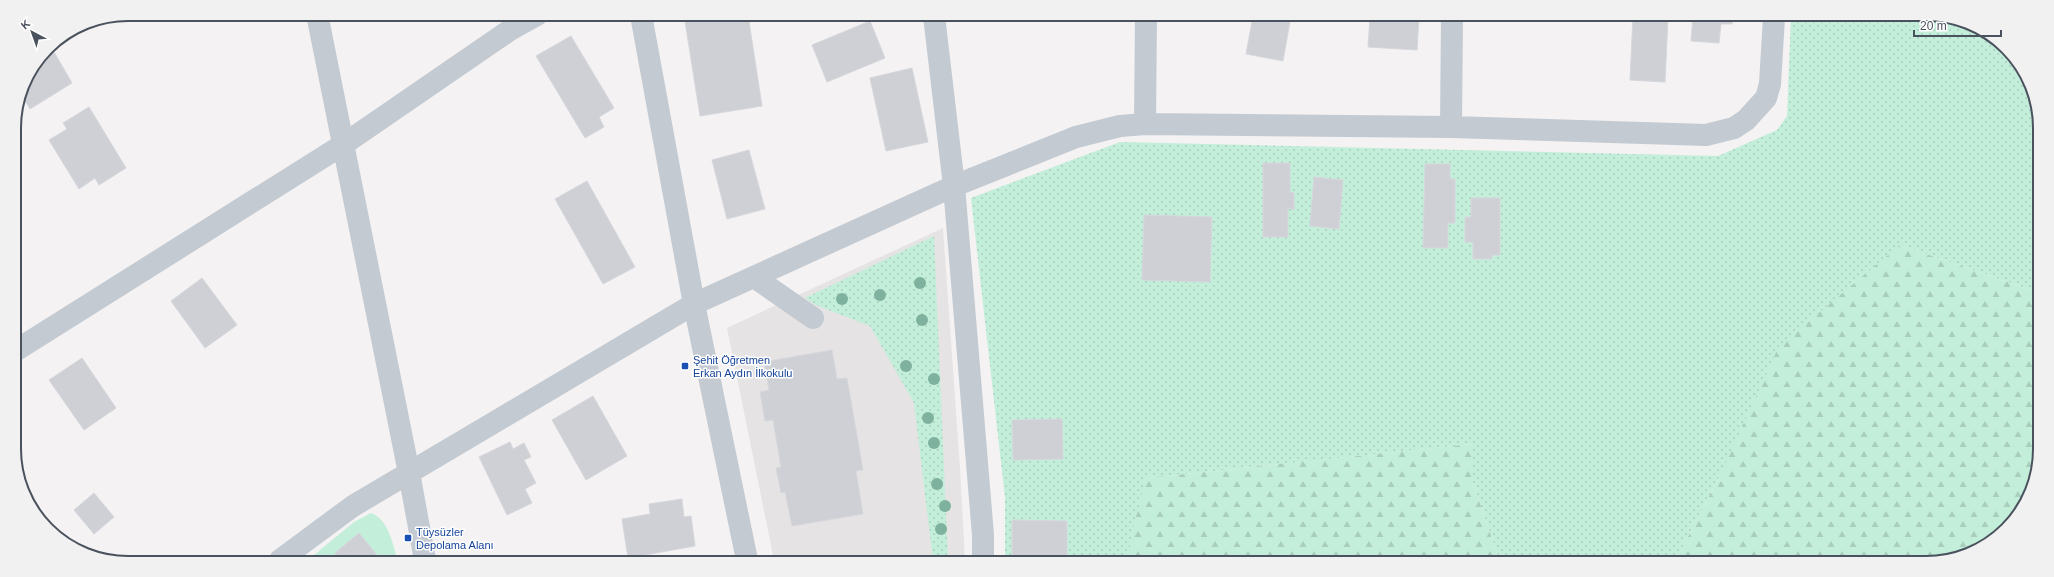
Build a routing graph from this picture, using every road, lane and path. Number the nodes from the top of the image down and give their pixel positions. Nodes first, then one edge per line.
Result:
1 (318, 21) edge
2 (526, 21) edge
3 (642, 21) edge
4 (935, 21) edge
5 (1146, 21) edge
6 (1452, 21) edge
7 (1774, 21) edge
8 (1145, 124) junction
9 (1451, 127) junction
10 (344, 144) junction
11 (954, 186) junction
12 (754, 277) junction
13 (694, 304) junction
14 (813, 318) dead end
15 (21, 347) edge
16 (409, 473) junction
17 (285, 556) edge
18 (424, 556) edge
19 (746, 556) edge
20 (983, 556) edge

1 - 10 street
2 - 10 street
3 - 13 street
4 - 11 street
5 - 8 street
6 - 9 street
7 - 9 street
8 - 9 street
8 - 11 street
10 - 15 street
10 - 16 street
11 - 12 street
11 - 20 street
12 - 13 street
12 - 14 street
13 - 16 street
13 - 19 street
16 - 17 street
16 - 18 street

